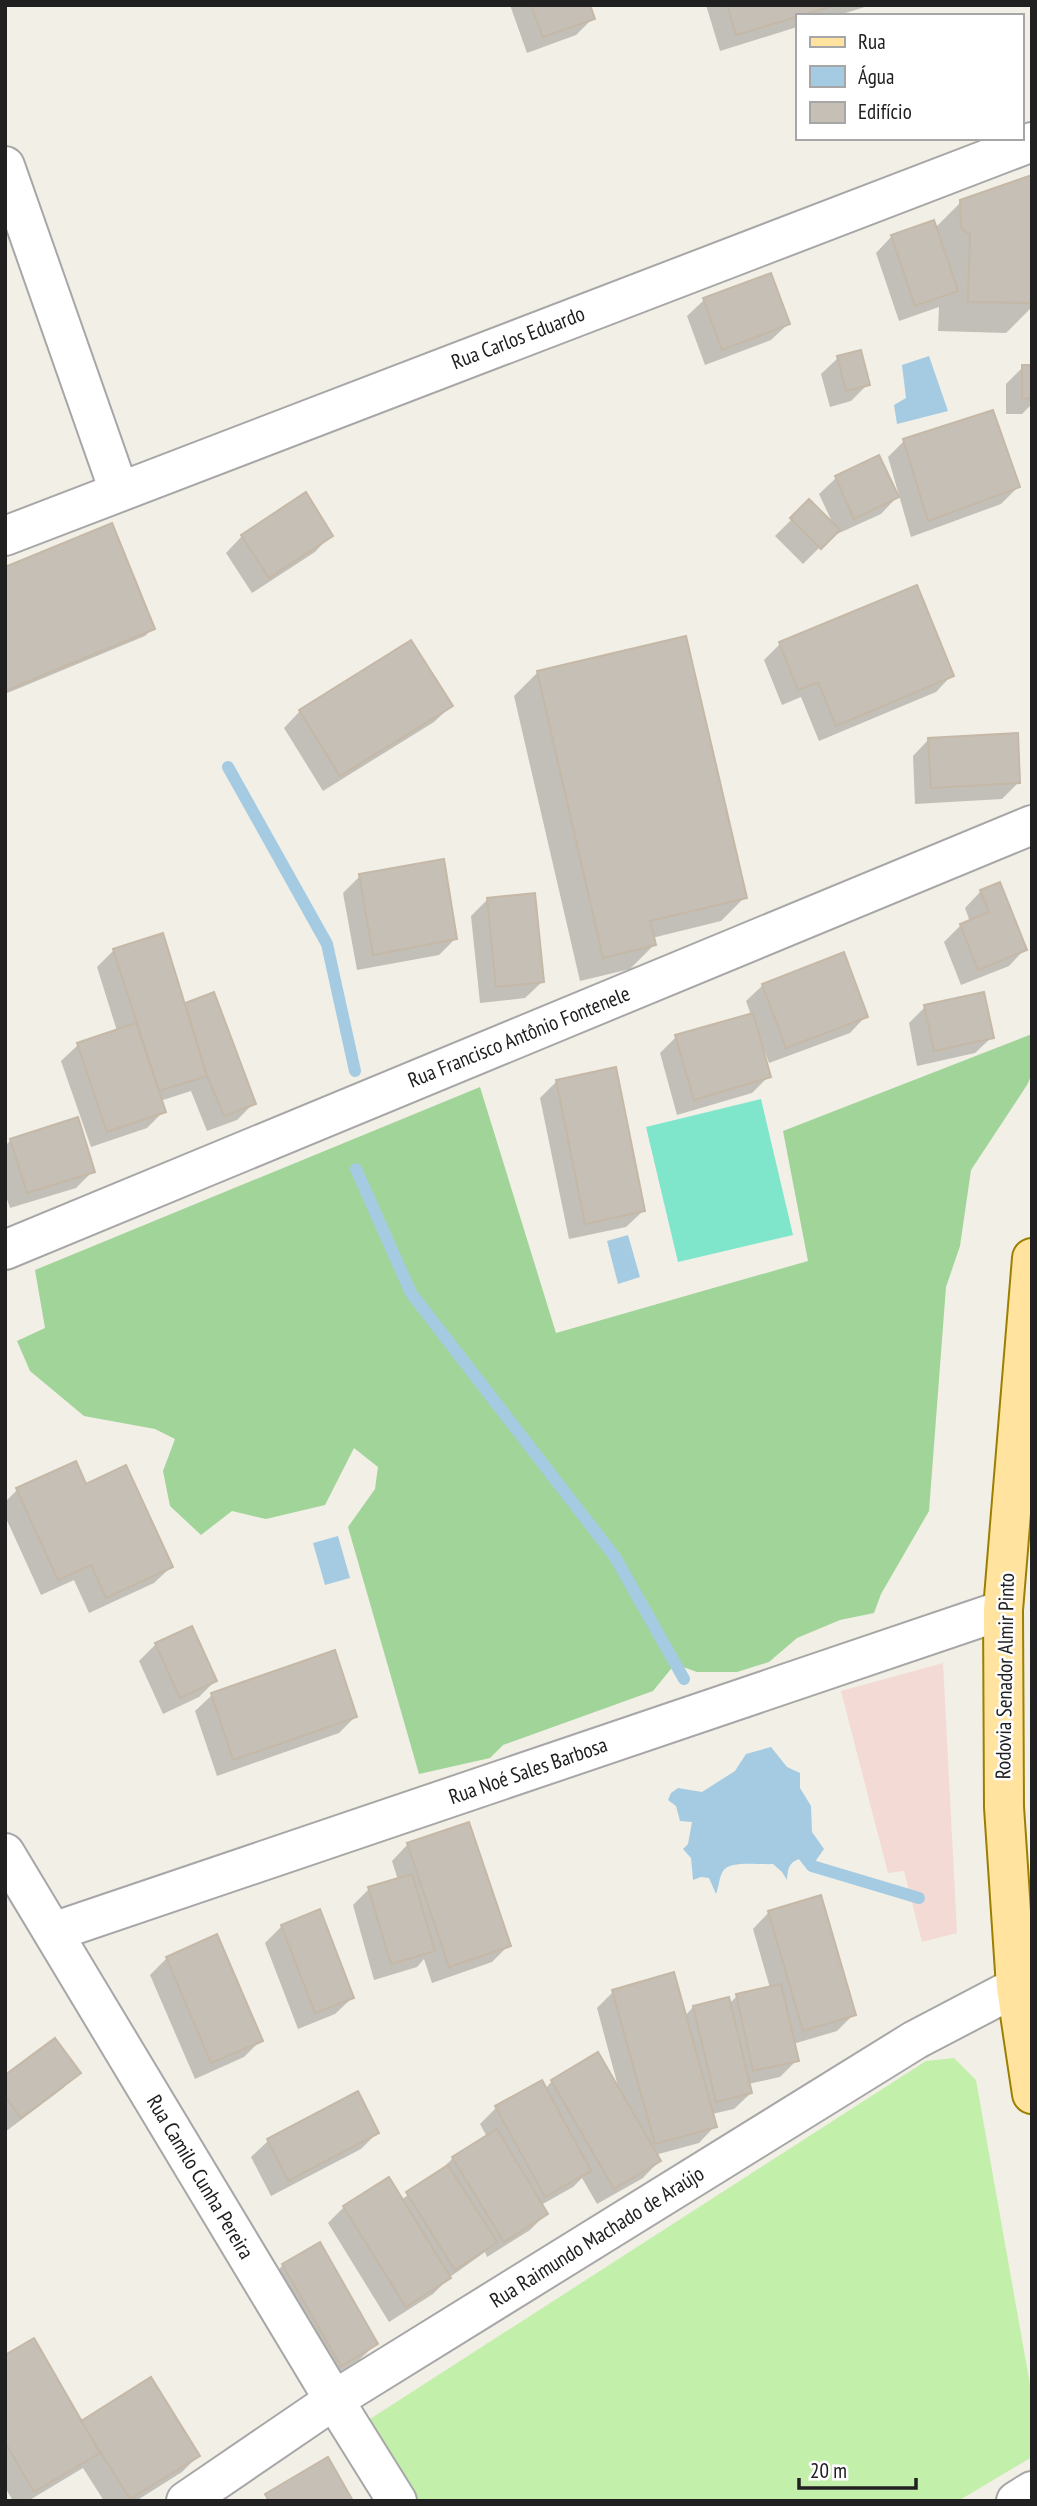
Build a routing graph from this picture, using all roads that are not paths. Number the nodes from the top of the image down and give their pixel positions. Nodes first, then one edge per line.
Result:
1 (1032, 142) edge
2 (5, 166) edge
3 (119, 491) junction
4 (5, 536) edge
5 (1032, 825) edge
6 (5, 1250) edge
7 (1032, 1258) edge
8 (1011, 1489) junction
9 (1032, 1532) edge
10 (1003, 1610) junction
11 (9, 1868) edge
12 (1032, 1889) edge
13 (53, 1932) junction
14 (1016, 1987) junction
15 (1032, 2094) edge
16 (334, 2400) junction
17 (1032, 2491) edge
18 (186, 2501) edge
19 (397, 2501) edge
20 (1016, 2501) edge

1 - 3 street, Rua Carlos Eduardo
2 - 3 street
3 - 4 street, Rua Carlos Eduardo
5 - 6 street, Rua Francisco Antônio Fontenele
7 - 8 main road, Rodovia Senador Almir Pinto
8 - 9 main road
8 - 10 main road, Rodovia Senador Almir Pinto
10 - 13 street, Rua Noé Sales Barbosa
10 - 14 main road, Rodovia Senador Almir Pinto
11 - 13 street, Rua Camilo Cunha Pereira
12 - 14 main road
13 - 16 street, Rua Camilo Cunha Pereira
14 - 15 main road, Rodovia Senador Almir Pinto
14 - 16 street, Rua Raimundo Machado de Araújo
16 - 18 street, Rua Raimundo Machado de Araújo
16 - 19 street, Rua Camilo Cunha Pereira
17 - 20 street

